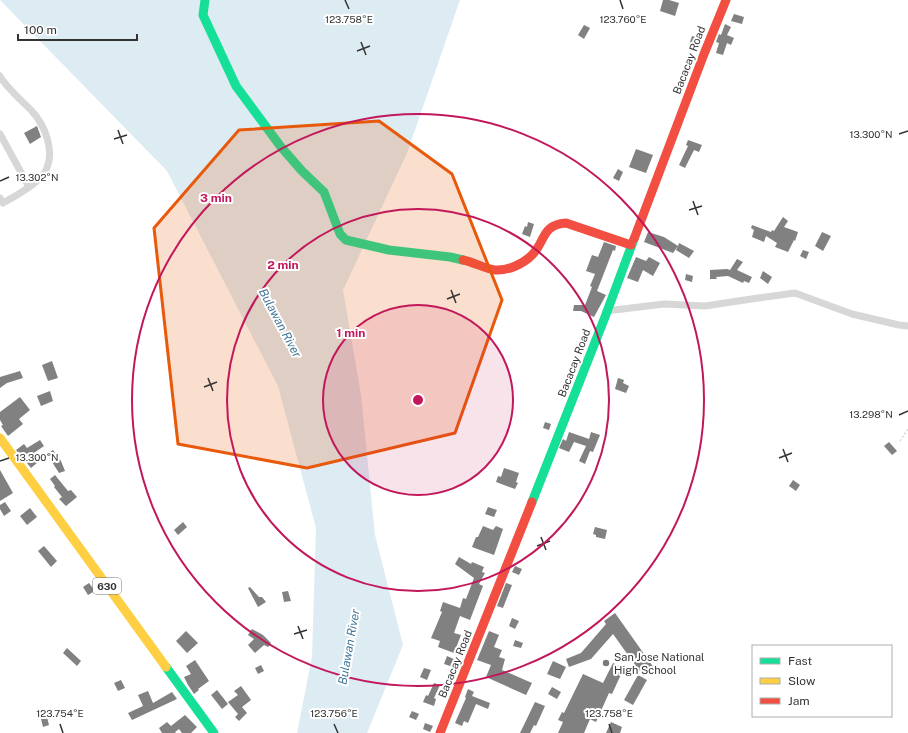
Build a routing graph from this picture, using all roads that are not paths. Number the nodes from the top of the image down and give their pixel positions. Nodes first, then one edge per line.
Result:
1 (205, 0) edge
2 (726, 0) edge
3 (0, 76) edge
4 (0, 134) edge
5 (29, 187) junction
6 (0, 198) edge
7 (632, 245) junction
8 (606, 311) junction
9 (908, 326) edge
10 (0, 438) edge
11 (214, 733) edge
12 (440, 733) edge

1 - 7 main road
2 - 7 main road, Bacacay Road
3 - 5 street
4 - 5 street
5 - 6 street
7 - 8 main road, Bacacay Road
8 - 9 street
8 - 12 main road, Bacacay Road
10 - 11 main road, 630

